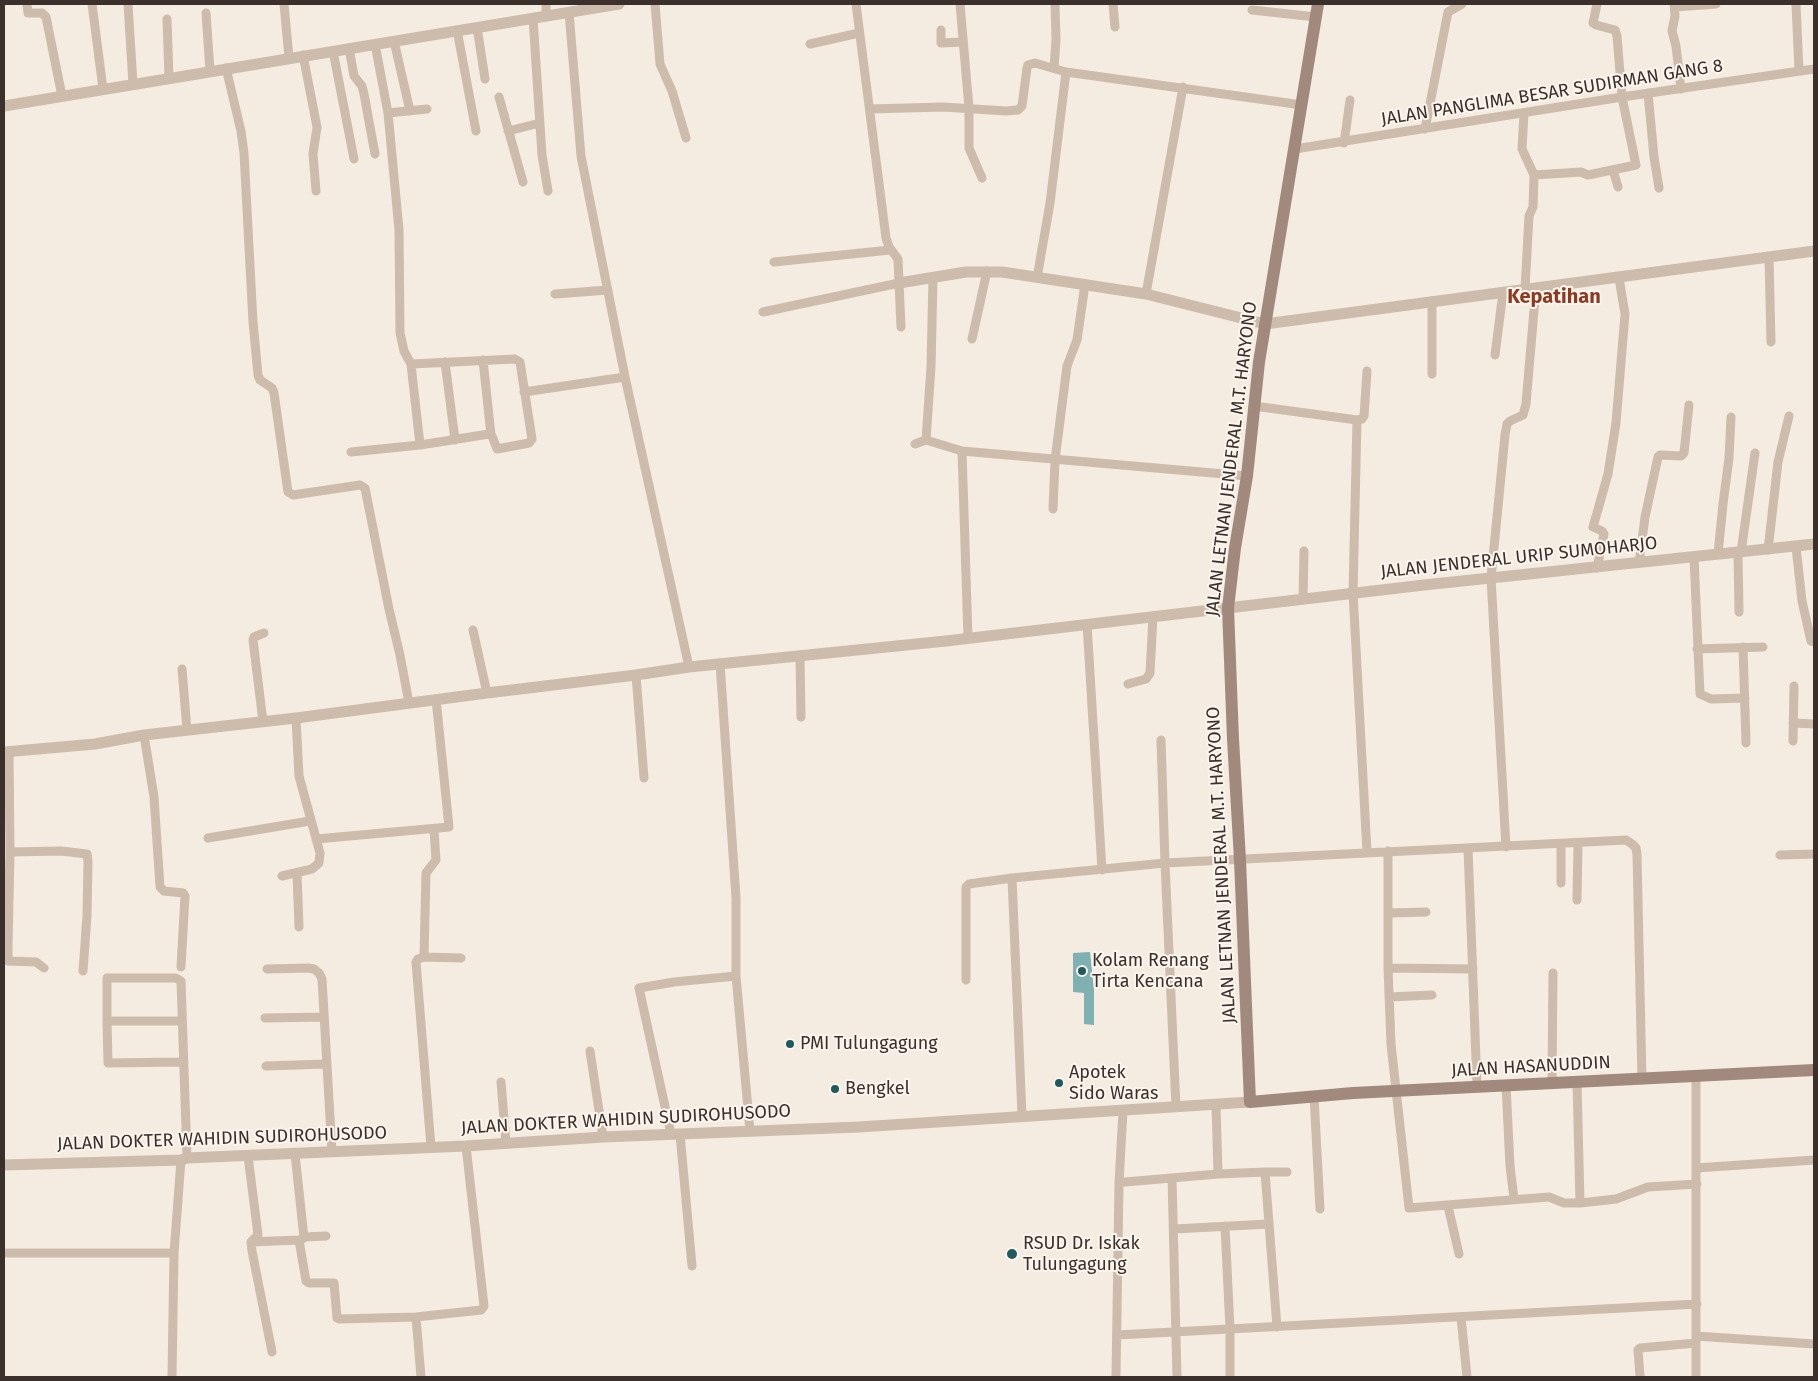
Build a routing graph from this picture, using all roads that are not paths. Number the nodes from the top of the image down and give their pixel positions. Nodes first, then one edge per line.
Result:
1 (27, 4) edge
2 (92, 4) edge
3 (128, 4) edge
4 (284, 4) edge
5 (546, 4) edge
6 (619, 4) edge
7 (655, 4) edge
8 (856, 4) edge
9 (960, 4) edge
10 (1055, 4) edge
11 (1114, 4) edge
12 (1318, 4) edge
13 (1462, 4) edge
14 (1597, 4) edge
15 (1716, 4) edge
16 (1796, 4) edge
17 (1674, 5) edge
18 (1252, 10) dead end
19 (569, 12) junction
20 (206, 13) dead end
21 (546, 16) junction
22 (1316, 17) junction
23 (533, 18) junction
24 (167, 19) dead end
25 (477, 27) junction
26 (1115, 27) dead end
27 (458, 30) junction
28 (941, 30) dead end
29 (859, 33) junction
30 (394, 41) junction
31 (963, 42) junction
32 (375, 44) junction
33 (810, 44) dead end
34 (349, 48) junction
35 (333, 50) junction
36 (303, 55) junction
37 (289, 58) junction
38 (226, 68) junction
39 (1054, 68) junction
40 (1814, 69) edge
41 (210, 71) junction
42 (1799, 71) junction
43 (1066, 72) junction
44 (169, 78) junction
45 (485, 78) dead end
46 (133, 84) junction
47 (1183, 87) junction
48 (1681, 88) junction
49 (103, 89) junction
50 (1648, 93) junction
51 (62, 96) junction
52 (499, 97) dead end
53 (1622, 97) junction
54 (1350, 100) dead end
55 (1302, 105) junction
56 (4, 106) edge
57 (969, 108) junction
58 (427, 109) dead end
59 (870, 109) junction
60 (410, 110) junction
61 (388, 113) junction
62 (1524, 113) junction
63 (540, 123) junction
64 (1426, 129) junction
65 (508, 131) junction
66 (476, 132) dead end
67 (686, 138) dead end
68 (1344, 143) junction
69 (1295, 149) junction
70 (375, 154) dead end
71 (354, 160) dead end
72 (1614, 170) junction
73 (1534, 175) junction
74 (982, 178) dead end
75 (523, 182) dead end
76 (1618, 187) dead end
77 (1659, 188) dead end
78 (316, 191) dead end
79 (548, 191) dead end
80 (890, 250) junction
81 (1814, 250) edge
82 (1769, 257) junction
83 (774, 262) dead end
84 (987, 271) junction
85 (933, 278) junction
86 (1037, 278) junction
87 (1619, 278) junction
88 (899, 283) junction
89 (1085, 284) junction
90 (1531, 288) junction
91 (608, 290) junction
92 (1503, 292) junction
93 (555, 294) dead end
94 (1146, 294) junction
95 (1432, 301) junction
96 (763, 312) dead end
97 (1265, 324) junction
98 (901, 328) dead end
99 (972, 339) dead end
100 (1771, 342) dead end
101 (1495, 355) dead end
102 (483, 360) junction
103 (445, 362) junction
104 (412, 364) junction
105 (1367, 371) dead end
106 (1432, 374) dead end
107 (626, 376) junction
108 (524, 392) junction
109 (1689, 405) dead end
110 (1254, 406) junction
111 (1788, 416) dead end
112 (1731, 417) dead end
113 (1356, 420) junction
114 (491, 435) junction
115 (455, 440) junction
116 (926, 440) junction
117 (915, 444) dead end
118 (420, 445) junction
119 (962, 450) junction
120 (351, 452) dead end
121 (1755, 454) dead end
122 (1055, 460) junction
123 (1247, 476) junction
124 (1053, 509) dead end
125 (1814, 544) edge
126 (1796, 547) junction
127 (1768, 550) junction
128 (1304, 551) dead end
129 (1740, 552) junction
130 (1718, 554) junction
131 (1694, 557) junction
132 (1639, 563) junction
133 (1597, 568) junction
134 (1491, 578) junction
135 (1353, 593) junction
136 (1303, 599) junction
137 (1228, 608) junction
138 (1739, 612) dead end
139 (1153, 616) junction
140 (1087, 624) junction
141 (474, 630) dead end
142 (264, 633) dead end
143 (968, 638) junction
144 (1814, 642) edge
145 (1743, 647) junction
146 (1763, 647) dead end
147 (1697, 649) junction
148 (800, 655) junction
149 (720, 663) junction
150 (689, 667) junction
151 (182, 669) dead end
152 (636, 675) junction
153 (1128, 684) dead end
154 (1794, 686) dead end
155 (487, 692) junction
156 (1745, 698) junction
157 (436, 699) junction
158 (408, 702) junction
159 (801, 717) dead end
160 (296, 718) junction
161 (263, 722) junction
162 (1793, 723) junction
163 (1814, 724) edge
164 (187, 730) junction
165 (144, 735) junction
166 (1161, 740) dead end
167 (1793, 742) dead end
168 (1746, 743) dead end
169 (6, 752) edge
170 (644, 778) dead end
171 (310, 821) junction
172 (434, 830) junction
173 (208, 838) dead end
174 (316, 840) junction
175 (1578, 843) junction
176 (1561, 844) junction
177 (1506, 847) junction
178 (1468, 848) junction
179 (1388, 851) junction
180 (10, 852) junction
181 (1367, 852) junction
182 (1814, 854) edge
183 (1780, 855) dead end
184 (1240, 860) junction
185 (1165, 863) junction
186 (1102, 870) junction
187 (297, 873) junction
188 (282, 876) dead end
189 (1012, 878) junction
190 (1561, 883) dead end
191 (1577, 900) dead end
192 (1426, 912) dead end
193 (1389, 913) junction
194 (298, 927) dead end
195 (6, 947) edge
196 (424, 958) junction
197 (461, 958) dead end
198 (181, 967) dead end
199 (44, 968) dead end
200 (267, 968) dead end
201 (1388, 968) junction
202 (1473, 968) junction
203 (83, 971) dead end
204 (1553, 973) dead end
205 (736, 976) junction
206 (966, 980) dead end
207 (1432, 995) dead end
208 (1389, 997) junction
209 (324, 1017) junction
210 (265, 1018) dead end
211 (107, 1021) junction
212 (182, 1022) junction
213 (590, 1051) dead end
214 (182, 1062) junction
215 (326, 1064) junction
216 (266, 1066) dead end
217 (1814, 1070) edge
218 (1696, 1076) junction
219 (1642, 1080) junction
220 (501, 1082) dead end
221 (1577, 1082) junction
222 (1552, 1084) junction
223 (1506, 1085) junction
224 (1477, 1086) junction
225 (1397, 1092) junction
226 (1314, 1096) junction
227 (1250, 1102) junction
228 (1216, 1104) junction
229 (1176, 1107) junction
230 (1123, 1111) junction
231 (1022, 1116) junction
232 (750, 1131) junction
233 (676, 1134) junction
234 (603, 1138) junction
235 (506, 1144) junction
236 (466, 1146) junction
237 (432, 1147) junction
238 (332, 1152) junction
239 (295, 1154) junction
240 (248, 1156) junction
241 (184, 1159) junction
242 (1814, 1160) edge
243 (4, 1165) edge
244 (1696, 1168) junction
245 (1265, 1172) junction
246 (1287, 1172) dead end
247 (1218, 1174) junction
248 (1172, 1178) junction
249 (1125, 1182) dead end
250 (1697, 1184) junction
251 (1514, 1199) junction
252 (1580, 1203) junction
253 (1448, 1206) junction
254 (1320, 1209) dead end
255 (1269, 1224) junction
256 (1225, 1226) junction
257 (1174, 1229) junction
258 (326, 1236) dead end
259 (301, 1238) junction
260 (251, 1242) junction
261 (7, 1253) dead end
262 (174, 1253) junction
263 (1459, 1254) dead end
264 (692, 1266) dead end
265 (1697, 1304) junction
266 (1461, 1316) junction
267 (416, 1317) junction
268 (1277, 1327) junction
269 (1230, 1329) junction
270 (1175, 1332) junction
271 (1116, 1335) junction
272 (1696, 1339) junction
273 (1814, 1344) edge
274 (272, 1352) dead end
275 (172, 1377) edge
276 (421, 1377) edge
277 (1116, 1377) edge
278 (1177, 1377) edge
279 (1230, 1377) edge
280 (1467, 1377) edge
281 (1640, 1377) edge
282 (1696, 1377) edge

1 - 51 street
2 - 49 street
3 - 46 street
4 - 37 street
5 - 21 street
6 - 19 street
7 - 67 street
8 - 29 street
9 - 31 street
10 - 39 street
11 - 26 street
12 - 22 main road, JALAN LETNAN JENDERAL M.T. HARYONO
13 - 64 street
14 - 53 street
15 - 17 street
16 - 42 street
17 - 48 street
18 - 22 street
19 - 21 street
19 - 91 street
20 - 41 street
21 - 23 street
22 - 55 main road, JALAN LETNAN JENDERAL M.T. HARYONO
23 - 25 street
23 - 63 street
24 - 44 street
25 - 27 street
25 - 45 street
27 - 30 street
27 - 66 street
28 - 31 street
29 - 33 street
29 - 59 street
30 - 32 street
30 - 60 street
31 - 57 street
32 - 34 street
32 - 61 street
34 - 35 street
34 - 70 street
35 - 36 street
35 - 71 street
36 - 37 street
36 - 78 street
37 - 38 street
38 - 41 street
38 - 158 street
39 - 43 street
39 - 57 street
40 - 42 street, JALAN PANGLIMA BESAR SUDIRMAN GANG 8
41 - 44 street
42 - 48 street, JALAN PANGLIMA BESAR SUDIRMAN GANG 8
43 - 47 street
43 - 86 street
44 - 46 street
46 - 49 street
47 - 55 street
47 - 94 street
48 - 50 street, JALAN PANGLIMA BESAR SUDIRMAN GANG 8
49 - 51 street
50 - 53 street, JALAN PANGLIMA BESAR SUDIRMAN GANG 8
50 - 77 street
51 - 56 street
52 - 65 street
53 - 62 street, JALAN PANGLIMA BESAR SUDIRMAN GANG 8
53 - 72 street
54 - 68 street
55 - 69 main road, JALAN LETNAN JENDERAL M.T. HARYONO
57 - 59 street
57 - 74 street
58 - 60 street
59 - 80 street
60 - 61 street
61 - 104 street
62 - 64 street, JALAN PANGLIMA BESAR SUDIRMAN GANG 8
62 - 73 street
63 - 65 street
63 - 79 street
64 - 68 street, JALAN PANGLIMA BESAR SUDIRMAN GANG 8
65 - 75 street
68 - 69 street, JALAN PANGLIMA BESAR SUDIRMAN GANG 8
69 - 97 main road, JALAN LETNAN JENDERAL M.T. HARYONO
72 - 73 street
72 - 76 street
73 - 90 street
80 - 83 street
80 - 88 street
81 - 82 street
82 - 87 street
82 - 100 street
84 - 85 street
84 - 86 street
84 - 99 street
85 - 88 street
85 - 116 street
86 - 89 street
87 - 90 street
87 - 133 street
88 - 96 street
88 - 98 street
89 - 94 street
89 - 122 street
90 - 92 street
90 - 134 street
91 - 93 street
91 - 107 street
92 - 95 street
92 - 101 street
94 - 97 street
95 - 97 street
95 - 106 street
97 - 110 main road, JALAN LETNAN JENDERAL M.T. HARYONO
102 - 103 street
102 - 108 street
102 - 114 street
103 - 104 street
103 - 115 street
104 - 118 street
105 - 113 street
107 - 108 street
107 - 150 street
108 - 114 street
109 - 132 street
110 - 113 street
110 - 123 main road, JALAN LETNAN JENDERAL M.T. HARYONO
111 - 127 street
112 - 130 street
113 - 135 street
114 - 115 street
115 - 118 street
116 - 117 street
116 - 119 street
118 - 120 street
119 - 122 street
119 - 143 street
121 - 129 street
122 - 123 street
122 - 124 street
123 - 137 main road, JALAN LETNAN JENDERAL M.T. HARYONO
125 - 126 street, JALAN JENDERAL URIP SUMOHARJO
126 - 127 street, JALAN JENDERAL URIP SUMOHARJO
126 - 144 street
127 - 129 street, JALAN JENDERAL URIP SUMOHARJO
128 - 136 street
129 - 130 street, JALAN JENDERAL URIP SUMOHARJO
129 - 138 street
130 - 131 street, JALAN JENDERAL URIP SUMOHARJO
131 - 132 street, JALAN JENDERAL URIP SUMOHARJO
131 - 147 street
132 - 133 street, JALAN JENDERAL URIP SUMOHARJO
133 - 134 street, JALAN JENDERAL URIP SUMOHARJO
134 - 135 street, JALAN JENDERAL URIP SUMOHARJO
134 - 177 street
135 - 136 street, JALAN JENDERAL URIP SUMOHARJO
135 - 181 street
136 - 137 street, JALAN JENDERAL URIP SUMOHARJO
137 - 139 street, JALAN JENDERAL URIP SUMOHARJO
137 - 184 main road, JALAN LETNAN JENDERAL M.T. HARYONO
139 - 140 street, JALAN JENDERAL URIP SUMOHARJO
139 - 153 street
140 - 143 street, JALAN JENDERAL URIP SUMOHARJO
140 - 186 street
141 - 155 street
142 - 161 street
143 - 148 street, JALAN JENDERAL URIP SUMOHARJO
145 - 146 street
145 - 147 street
145 - 156 street
147 - 156 street
148 - 149 street, JALAN JENDERAL URIP SUMOHARJO
148 - 159 street
149 - 150 street, JALAN JENDERAL URIP SUMOHARJO
149 - 205 street
150 - 152 street, JALAN JENDERAL URIP SUMOHARJO
151 - 164 street
152 - 155 street, JALAN JENDERAL URIP SUMOHARJO
152 - 170 street
154 - 162 street
155 - 157 street, JALAN JENDERAL URIP SUMOHARJO
156 - 168 street
157 - 158 street, JALAN JENDERAL URIP SUMOHARJO
157 - 172 street
158 - 160 street, JALAN JENDERAL URIP SUMOHARJO
160 - 161 street, JALAN JENDERAL URIP SUMOHARJO
160 - 171 street
161 - 164 street, JALAN JENDERAL URIP SUMOHARJO
162 - 163 street
162 - 167 street
164 - 165 street, JALAN JENDERAL URIP SUMOHARJO
165 - 169 street, JALAN JENDERAL URIP SUMOHARJO
165 - 198 street
166 - 185 street
169 - 180 street
171 - 173 street
171 - 174 street
172 - 174 street
172 - 196 street
174 - 187 street
175 - 176 street
175 - 191 street
175 - 219 street
176 - 177 street
176 - 190 street
177 - 178 street
178 - 179 street
178 - 202 street
179 - 181 street
179 - 193 street
180 - 195 street
180 - 203 street
181 - 184 street
182 - 183 street
184 - 185 street
184 - 227 main road, JALAN LETNAN JENDERAL M.T. HARYONO
185 - 186 street
185 - 229 street
186 - 189 street
187 - 188 street
187 - 194 street
189 - 206 street
189 - 231 street
192 - 193 street
193 - 201 street
195 - 199 street
196 - 197 street
196 - 237 street
200 - 209 street
201 - 202 street
201 - 208 street
202 - 224 street
204 - 222 street
205 - 232 street
205 - 233 street
207 - 208 street
208 - 225 street
209 - 210 street
209 - 215 street
211 - 212 street
211 - 212 street
211 - 214 street
212 - 214 street
213 - 234 street
214 - 241 street
215 - 216 street
215 - 238 street
217 - 218 main road, JALAN HASANUDDIN
218 - 219 main road, JALAN HASANUDDIN
218 - 244 street
219 - 221 main road, JALAN HASANUDDIN
220 - 235 street
221 - 222 main road, JALAN HASANUDDIN
221 - 252 street
222 - 223 main road, JALAN HASANUDDIN
223 - 224 main road, JALAN HASANUDDIN
223 - 251 street
224 - 225 main road, JALAN HASANUDDIN
225 - 226 main road, JALAN HASANUDDIN
225 - 253 street
226 - 227 main road, JALAN HASANUDDIN
226 - 254 street
227 - 228 street, JALAN DOKTER WAHIDIN SUDIROHUSODO
228 - 229 street, JALAN DOKTER WAHIDIN SUDIROHUSODO
228 - 247 street
229 - 230 street, JALAN DOKTER WAHIDIN SUDIROHUSODO
230 - 231 street, JALAN DOKTER WAHIDIN SUDIROHUSODO
230 - 271 street
231 - 232 street, JALAN DOKTER WAHIDIN SUDIROHUSODO
232 - 233 street, JALAN DOKTER WAHIDIN SUDIROHUSODO
233 - 234 street, JALAN DOKTER WAHIDIN SUDIROHUSODO
233 - 264 street
234 - 235 street, JALAN DOKTER WAHIDIN SUDIROHUSODO
235 - 236 street, JALAN DOKTER WAHIDIN SUDIROHUSODO
236 - 237 street, JALAN DOKTER WAHIDIN SUDIROHUSODO
236 - 267 street
237 - 238 street, JALAN DOKTER WAHIDIN SUDIROHUSODO
238 - 239 street, JALAN DOKTER WAHIDIN SUDIROHUSODO
239 - 240 street, JALAN DOKTER WAHIDIN SUDIROHUSODO
239 - 259 street
240 - 241 street, JALAN DOKTER WAHIDIN SUDIROHUSODO
240 - 260 street
241 - 243 street, JALAN DOKTER WAHIDIN SUDIROHUSODO
241 - 262 street
242 - 244 street
244 - 250 street
245 - 246 street
245 - 247 street
245 - 255 street
247 - 248 street
248 - 249 street
248 - 257 street
250 - 252 street
250 - 265 street
251 - 252 street
251 - 253 street
253 - 263 street
255 - 256 street
255 - 268 street
256 - 257 street
256 - 269 street
257 - 270 street
258 - 259 street
259 - 260 street
259 - 267 street
260 - 274 street
261 - 262 street
262 - 275 street
265 - 266 street
265 - 272 street
266 - 268 street
266 - 280 street
267 - 276 street
268 - 269 street
269 - 270 street
269 - 279 street
270 - 271 street
270 - 278 street
271 - 277 street
272 - 273 street
272 - 281 street
272 - 282 street

